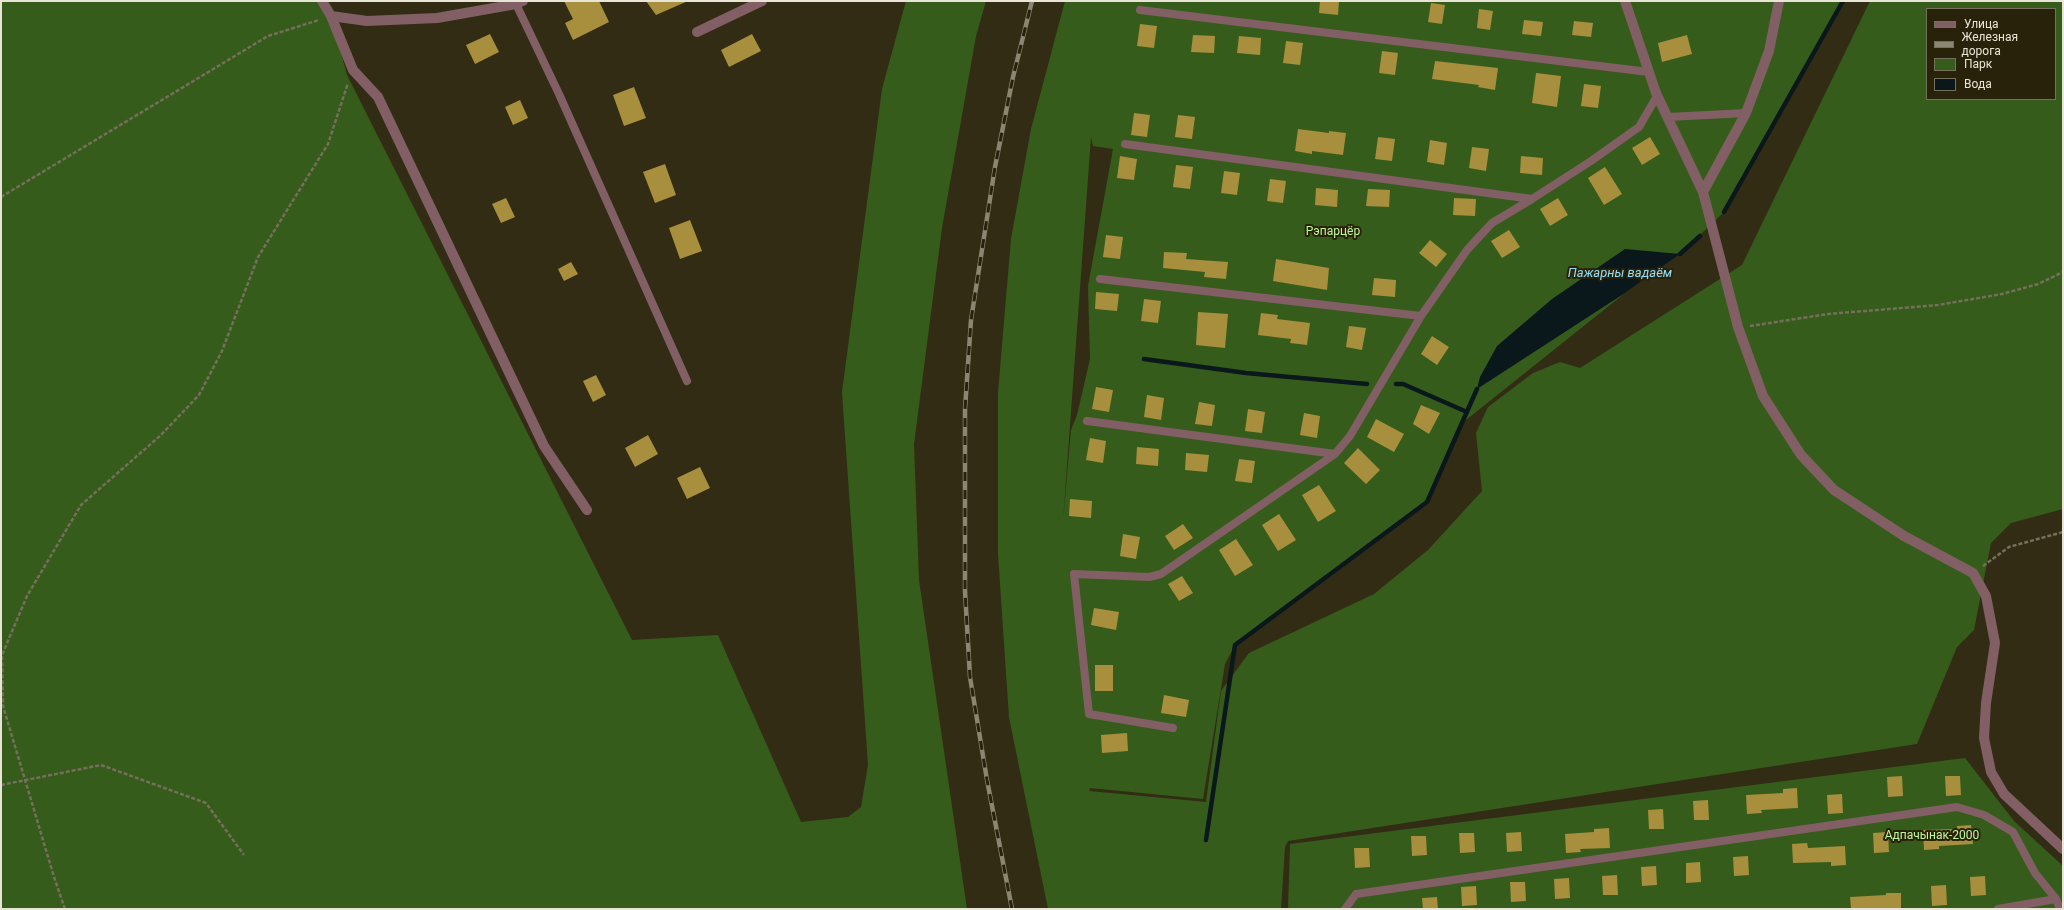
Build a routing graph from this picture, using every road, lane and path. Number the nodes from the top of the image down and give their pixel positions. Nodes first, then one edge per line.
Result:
1 (322, 1) edge
2 (762, 1) edge
3 (1625, 1) edge
4 (1779, 1) edge
5 (519, 3) edge
6 (1140, 10) dead end
7 (331, 16) junction
8 (697, 32) dead end
9 (353, 70) junction
10 (1649, 72) junction
11 (1657, 96) junction
12 (1746, 113) junction
13 (1668, 117) junction
14 (1125, 144) dead end
15 (1703, 192) junction
16 (1, 197) edge
17 (1532, 199) junction
18 (2063, 272) edge
19 (1100, 279) dead end
20 (1421, 316) junction
21 (1738, 328) junction
22 (687, 381) dead end
23 (1087, 421) dead end
24 (1335, 454) junction
25 (587, 510) dead end
26 (2063, 532) edge
27 (1973, 573) junction
28 (1173, 728) dead end
29 (25, 779) junction
30 (1, 785) edge
31 (2063, 849) edge
32 (244, 855) dead end
33 (2056, 899) junction
34 (65, 909) edge
35 (1345, 909) edge
36 (1998, 909) edge
37 (2060, 909) edge

1 - 7 street
2 - 8 street
3 - 10 street
4 - 12 street
5 - 7 street
5 - 22 lane
6 - 10 lane
7 - 9 street
7 - 16 path
9 - 25 street
9 - 29 path
10 - 11 street
11 - 13 street
11 - 17 lane
12 - 13 lane
12 - 15 street
13 - 15 street
14 - 17 lane
15 - 21 street
17 - 20 lane
18 - 21 path
19 - 20 lane
20 - 24 lane
21 - 27 street
23 - 24 lane
24 - 28 lane
26 - 27 path
27 - 31 street
29 - 30 path
29 - 32 path
29 - 34 path
33 - 35 lane
33 - 36 lane
33 - 37 lane

